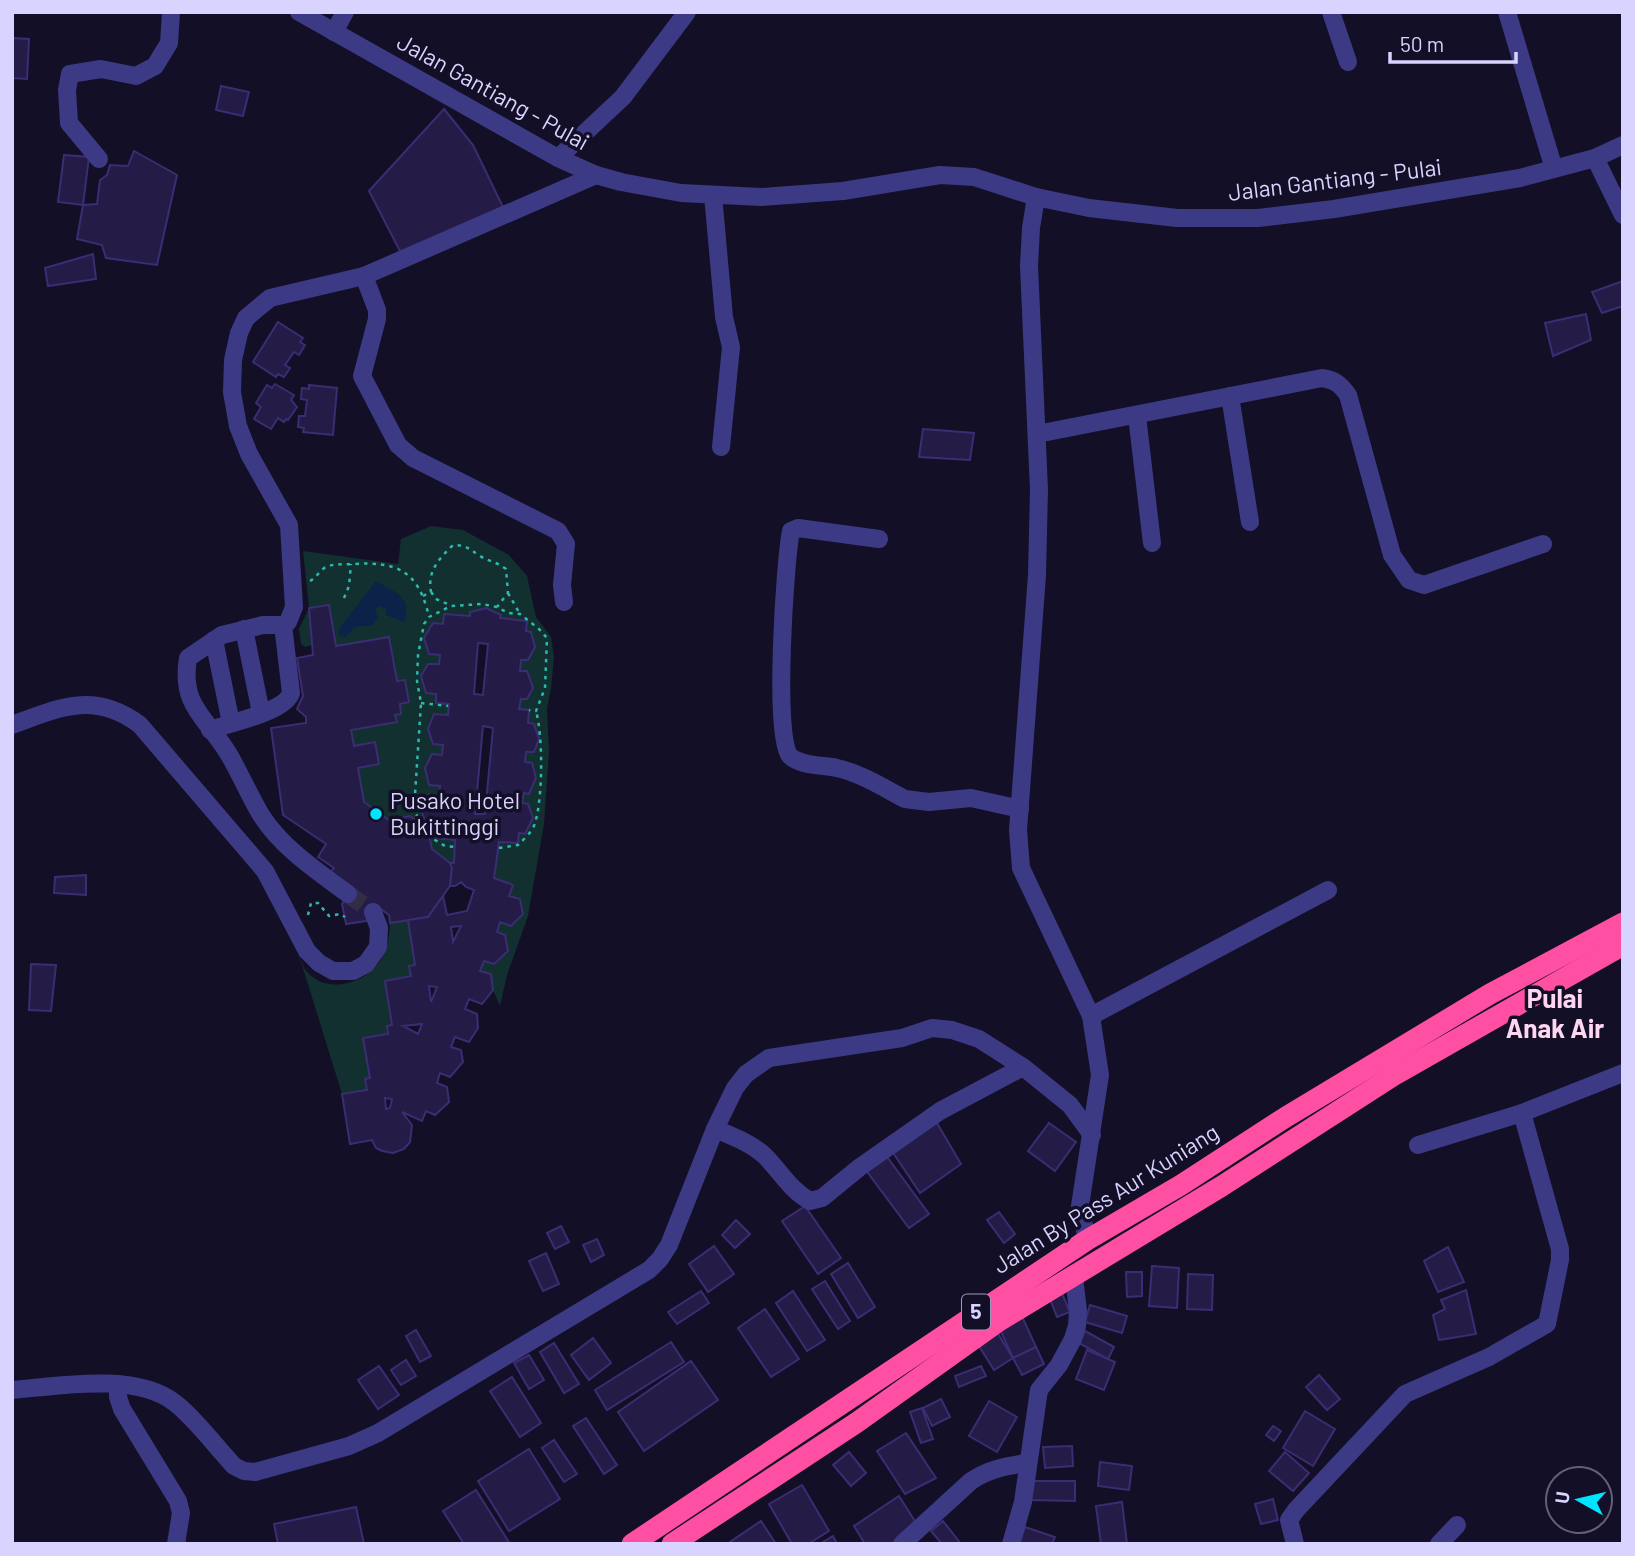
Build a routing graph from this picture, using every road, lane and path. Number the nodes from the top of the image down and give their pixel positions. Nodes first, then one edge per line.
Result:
1 (171, 12) edge
2 (299, 12) edge
3 (345, 12) edge
4 (687, 12) edge
5 (1331, 12) edge
6 (1507, 12) edge
7 (334, 32) junction
8 (1348, 62) dead end
9 (1623, 145) edge
10 (558, 158) junction
11 (1595, 158) junction
12 (99, 159) dead end
13 (1554, 169) junction
14 (596, 175) junction
15 (713, 195) junction
16 (1036, 197) junction
17 (1623, 215) edge
18 (364, 276) junction
19 (1230, 396) junction
20 (1137, 416) junction
21 (1037, 434) junction
22 (721, 447) dead end
23 (1250, 522) dead end
24 (879, 540) dead end
25 (1152, 543) dead end
26 (1543, 544) dead end
27 (351, 564) junction
28 (293, 584) junction
29 (431, 592) junction
30 (508, 593) junction
31 (423, 596) junction
32 (344, 598) dead end
33 (564, 602) dead end
34 (451, 606) junction
35 (497, 607) junction
36 (520, 614) junction
37 (429, 617) junction
38 (283, 625) junction
39 (244, 629) junction
40 (214, 640) junction
41 (421, 703) junction
42 (448, 706) dead end
43 (528, 710) dead end
44 (536, 711) junction
45 (261, 713) junction
46 (231, 723) junction
47 (12, 725) edge
48 (210, 730) junction
49 (1020, 809) junction
50 (455, 847) dead end
51 (499, 848) dead end
52 (1328, 890) dead end
53 (348, 894) tunnel mouth
54 (373, 912) dead end
55 (345, 917) dead end
56 (292, 921) junction
57 (1623, 923) edge
58 (1623, 946) edge
59 (1091, 1016) junction
60 (1023, 1067) junction
61 (1623, 1073) edge
62 (1522, 1113) junction
63 (1286, 1117) junction
64 (716, 1129) junction
65 (1092, 1135) junction
66 (1297, 1138) junction
67 (1418, 1145) dead end
68 (1087, 1240) junction
69 (1074, 1276) junction
70 (118, 1384) junction
71 (12, 1390) edge
72 (860, 1393) junction
73 (871, 1411) junction
74 (1027, 1463) junction
75 (1457, 1525) dead end
76 (176, 1544) edge
77 (632, 1544) edge
78 (672, 1544) edge
79 (902, 1544) edge
80 (1011, 1544) edge
81 (1295, 1544) edge
82 (1439, 1544) edge

1 - 12 street
2 - 7 street, Jalan Gantiang - Pulai
3 - 7 street
4 - 10 street
5 - 8 street
6 - 13 street
7 - 10 street, Jalan Gantiang - Pulai
9 - 11 street, Jalan Gantiang - Pulai
10 - 14 street, Jalan Gantiang - Pulai
11 - 13 street, Jalan Gantiang - Pulai
11 - 17 street
13 - 16 street, Jalan Gantiang - Pulai
14 - 15 street, Jalan Gantiang - Pulai
14 - 18 street
15 - 16 street, Jalan Gantiang - Pulai
15 - 22 street
16 - 21 street
18 - 28 street
18 - 33 street
19 - 20 street
19 - 23 street
19 - 26 street
20 - 21 street
20 - 25 street
21 - 49 street
24 - 49 street
27 - 28 path
27 - 31 path
27 - 32 path
28 - 38 street
29 - 30 path
29 - 31 path
29 - 34 path
30 - 35 path
30 - 36 path
31 - 37 path
34 - 35 path
34 - 37 path
35 - 36 path
36 - 44 path
37 - 41 path
38 - 39 street
38 - 45 street
39 - 40 street
39 - 45 street
40 - 46 street
40 - 48 street
41 - 42 path
41 - 50 path
43 - 44 path
44 - 51 path
45 - 46 street
46 - 48 street
47 - 56 street
48 - 53 street
49 - 59 street
52 - 59 street
54 - 56 street
55 - 56 path
57 - 63 highway, Jalan By Pass Aur Kuniang / 5
58 - 66 highway, Jalan By Pass Aur Kuniang / 5
59 - 65 street
60 - 64 street
60 - 64 street
60 - 65 street
61 - 62 street
62 - 67 street
62 - 81 street
63 - 66 highway
63 - 68 highway, Jalan By Pass Aur Kuniang / 5
64 - 70 street
65 - 68 street
66 - 69 highway, Jalan By Pass Aur Kuniang / 5
68 - 72 highway, Jalan By Pass Aur Kuniang / 5
69 - 73 highway, Jalan By Pass Aur Kuniang / 5
69 - 74 street
70 - 71 street
70 - 76 street
72 - 73 highway
72 - 77 highway, Jalan By Pass Aur Kuniang / 5
73 - 78 highway, Jalan By Pass Aur Kuniang / 5
74 - 79 street
74 - 80 street
75 - 82 street

